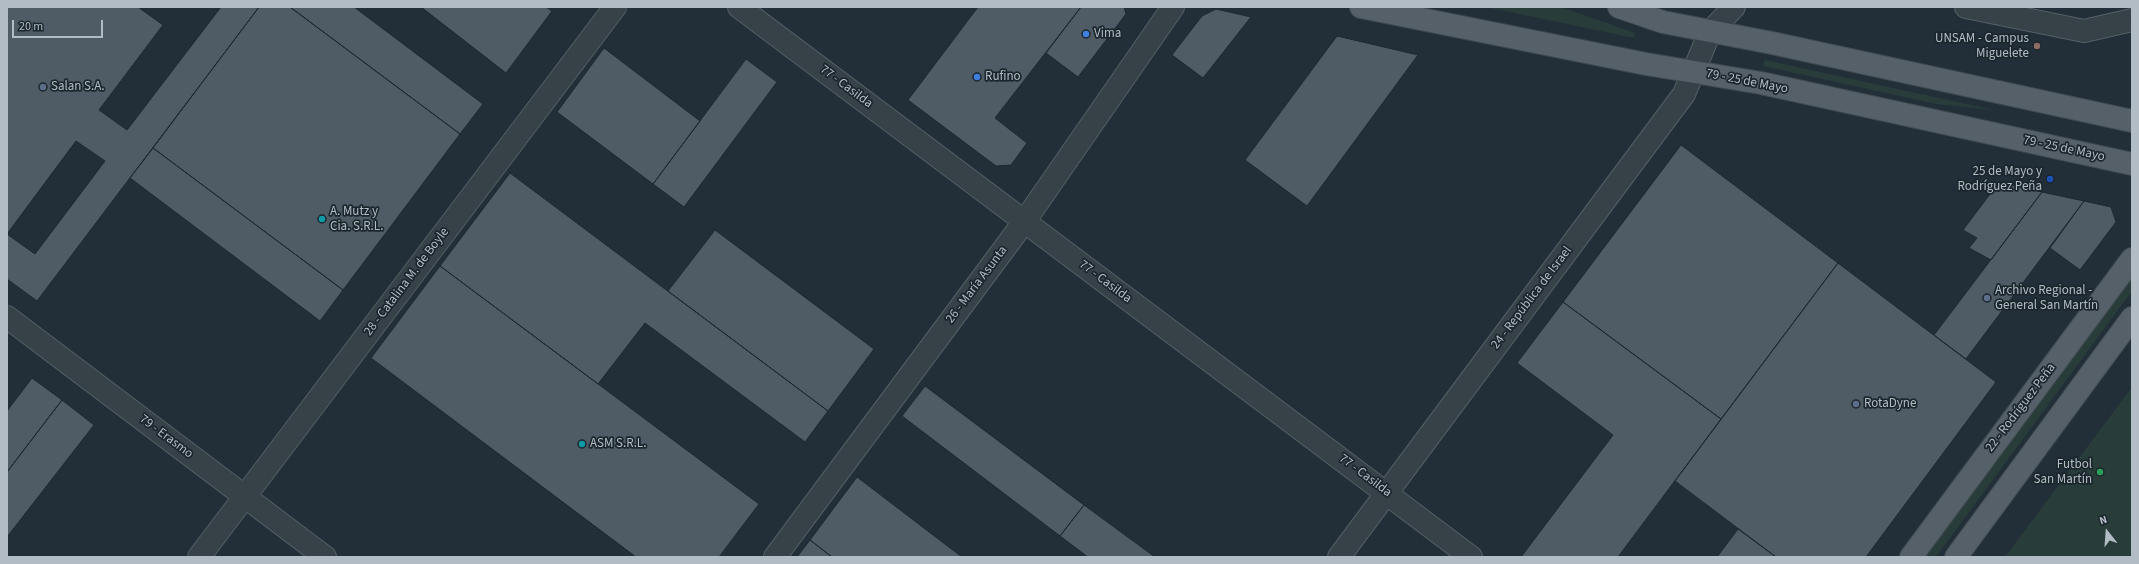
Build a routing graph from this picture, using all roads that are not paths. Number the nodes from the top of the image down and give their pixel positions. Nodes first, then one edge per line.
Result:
1 (615, 7) edge
2 (739, 7) edge
3 (1173, 7) edge
4 (1361, 7) edge
5 (1619, 7) edge
6 (1734, 7) edge
7 (1966, 7) edge
8 (2132, 20) edge
9 (1710, 32) junction
10 (1693, 71) junction
11 (2132, 121) edge
12 (2132, 164) edge
13 (1024, 222) junction
14 (2132, 259) edge
15 (7, 317) edge
16 (2132, 318) edge
17 (1387, 492) junction
18 (245, 496) junction
19 (199, 557) edge
20 (325, 557) edge
21 (775, 557) edge
22 (1339, 557) edge
23 (1471, 557) edge
24 (1911, 557) edge
25 (1956, 557) edge

1 - 18 street, 28 - Catalina M. de Boyle
2 - 13 street, 77 - Casilda
3 - 13 street, 26 - María Asunta
4 - 10 main road, 79 - 25 de Mayo
5 - 9 main road
6 - 9 street
7 - 8 street
9 - 10 street, 24 - República de Israel
9 - 11 main road
10 - 12 main road, 79 - 25 de Mayo
10 - 17 street, 24 - República de Israel
13 - 17 street, 77 - Casilda
13 - 21 street, 26 - María Asunta
14 - 24 main road, 22 - Rodríguez Peña
15 - 18 street, 79 - Erasmo
16 - 25 main road
17 - 22 street, 24 - República de Israel
17 - 23 street, 77 - Casilda
18 - 19 street, 28 - Catalina M. de Boyle
18 - 20 street, 79 - Erasmo

